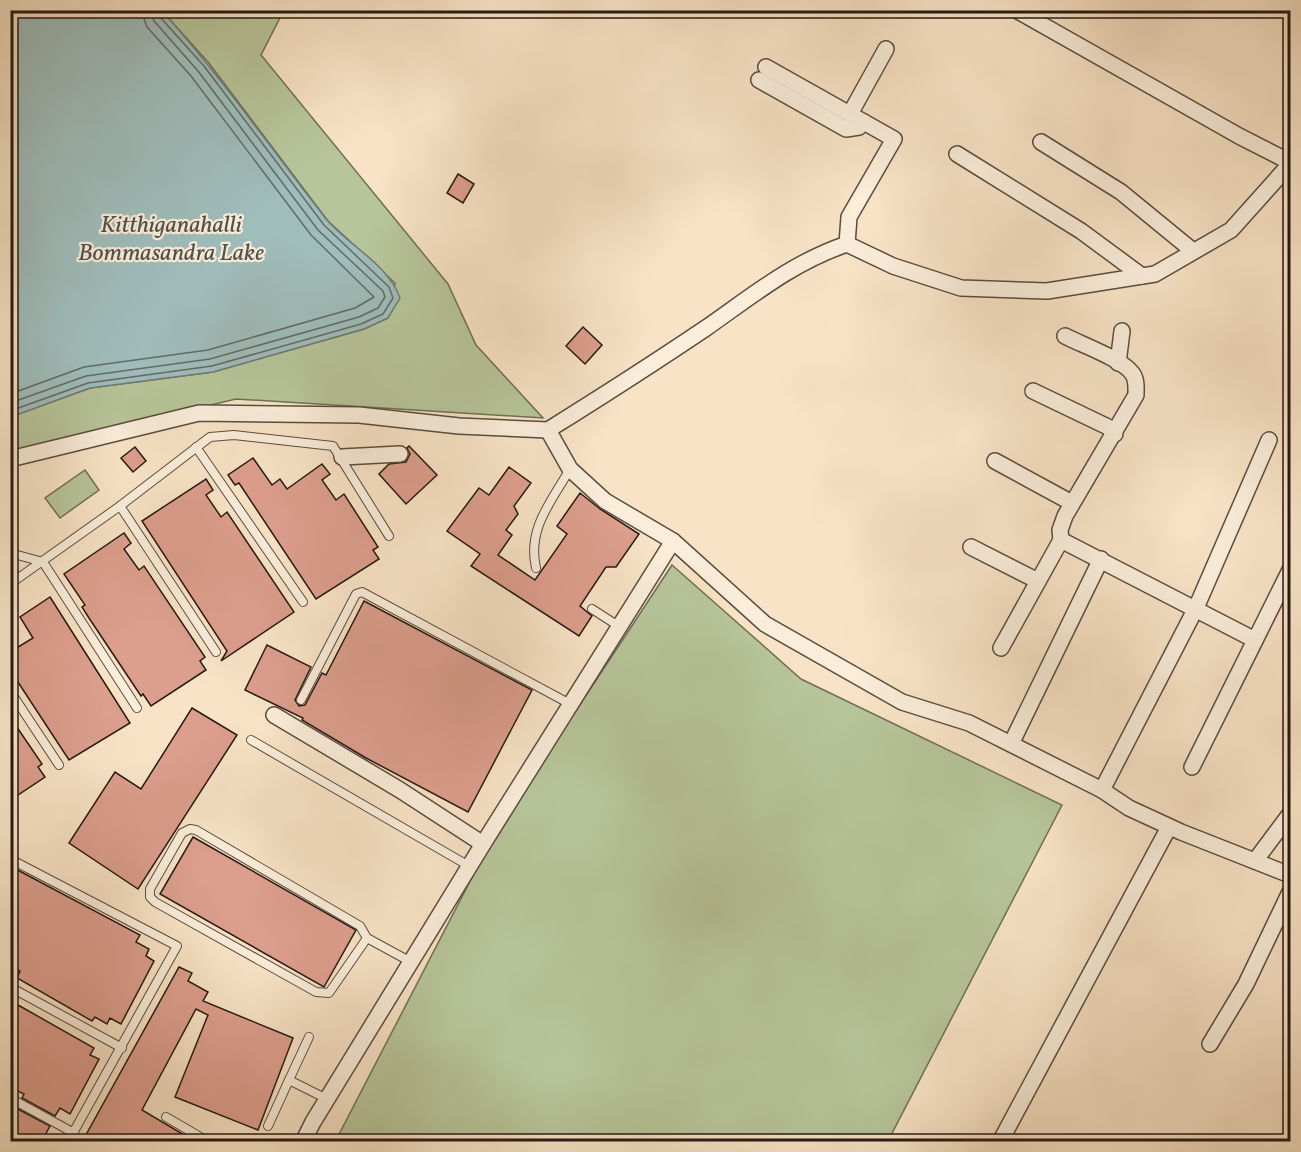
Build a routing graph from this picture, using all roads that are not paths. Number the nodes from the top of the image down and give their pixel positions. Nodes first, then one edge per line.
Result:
1 (1016, 10) edge
2 (886, 49) dead end
3 (850, 114) junction
4 (864, 122) junction
5 (1041, 142) dead end
6 (957, 154) dead end
7 (1290, 163) edge
8 (847, 244) junction
9 (1193, 251) junction
10 (1142, 276) junction
11 (1122, 331) dead end
12 (1065, 336) dead end
13 (1118, 363) junction
14 (1033, 391) dead end
15 (548, 430) junction
16 (1115, 434) junction
17 (1269, 440) dead end
18 (196, 447) junction
19 (400, 454) dead end
20 (342, 457) junction
21 (10, 459) edge
22 (995, 461) dead end
23 (570, 469) junction
24 (1072, 503) junction
25 (120, 506) junction
26 (389, 536) dead end
27 (1061, 540) junction
28 (674, 541) junction
29 (971, 547) dead end
30 (10, 554) edge
31 (1101, 559) junction
32 (43, 562) junction
33 (536, 568) dead end
34 (1290, 570) edge
35 (1038, 581) junction
36 (10, 585) edge
37 (303, 602) dead end
38 (1196, 608) junction
39 (592, 609) dead end
40 (620, 627) junction
41 (1255, 640) junction
42 (1001, 648) dead end
43 (216, 652) dead end
44 (10, 691) edge
45 (301, 700) dead end
46 (572, 705) junction
47 (137, 708) dead end
48 (274, 715) dead end
49 (251, 740) dead end
50 (1011, 744) junction
51 (58, 765) dead end
52 (1192, 767) dead end
53 (1102, 790) junction
54 (1290, 814) edge
55 (1169, 827) junction
56 (483, 844) junction
57 (10, 859) edge
58 (1255, 861) junction
59 (470, 866) junction
60 (1290, 875) edge
61 (1290, 892) edge
62 (367, 938) junction
63 (411, 962) junction
64 (10, 987) edge
65 (309, 1037) dead end
66 (1210, 1044) dead end
67 (123, 1048) junction
68 (289, 1080) junction
69 (10, 1098) edge
70 (327, 1099) junction
71 (166, 1117) dead end
72 (268, 1126) dead end
73 (74, 1133) junction
74 (68, 1142) edge
75 (209, 1142) edge
76 (303, 1142) edge
77 (1000, 1142) edge

1 - 7 street
2 - 3 street
3 - 4 street
3 - 4 street
4 - 8 street
5 - 9 street
6 - 10 street
7 - 9 street
8 - 10 street
8 - 15 street
9 - 10 street
11 - 13 street
12 - 13 street
13 - 16 street
14 - 16 street
15 - 21 street
15 - 23 street
16 - 24 street
17 - 38 street
18 - 20 lane
18 - 25 lane
18 - 37 lane
19 - 20 street
20 - 26 lane
22 - 24 street
23 - 28 street
23 - 33 lane
24 - 27 street
25 - 32 lane
25 - 43 lane
27 - 31 street
27 - 35 street
28 - 40 street
28 - 50 street
29 - 35 street
30 - 32 lane
31 - 38 street
31 - 50 street
32 - 36 lane
32 - 47 lane
34 - 41 street
35 - 42 street
38 - 41 street
38 - 53 street
39 - 40 lane
40 - 46 street
41 - 52 street
44 - 51 lane
45 - 46 lane
46 - 56 street
48 - 56 street
49 - 59 lane
50 - 53 street
53 - 55 street
54 - 58 street
55 - 58 street
55 - 77 street
56 - 59 street
57 - 67 lane
58 - 60 street
59 - 63 street
61 - 66 street
62 - 62 lane
62 - 63 lane
63 - 70 street
64 - 67 lane
65 - 68 lane
67 - 73 lane
68 - 70 lane
68 - 72 lane
69 - 73 lane
70 - 76 street
71 - 75 lane
73 - 74 lane

